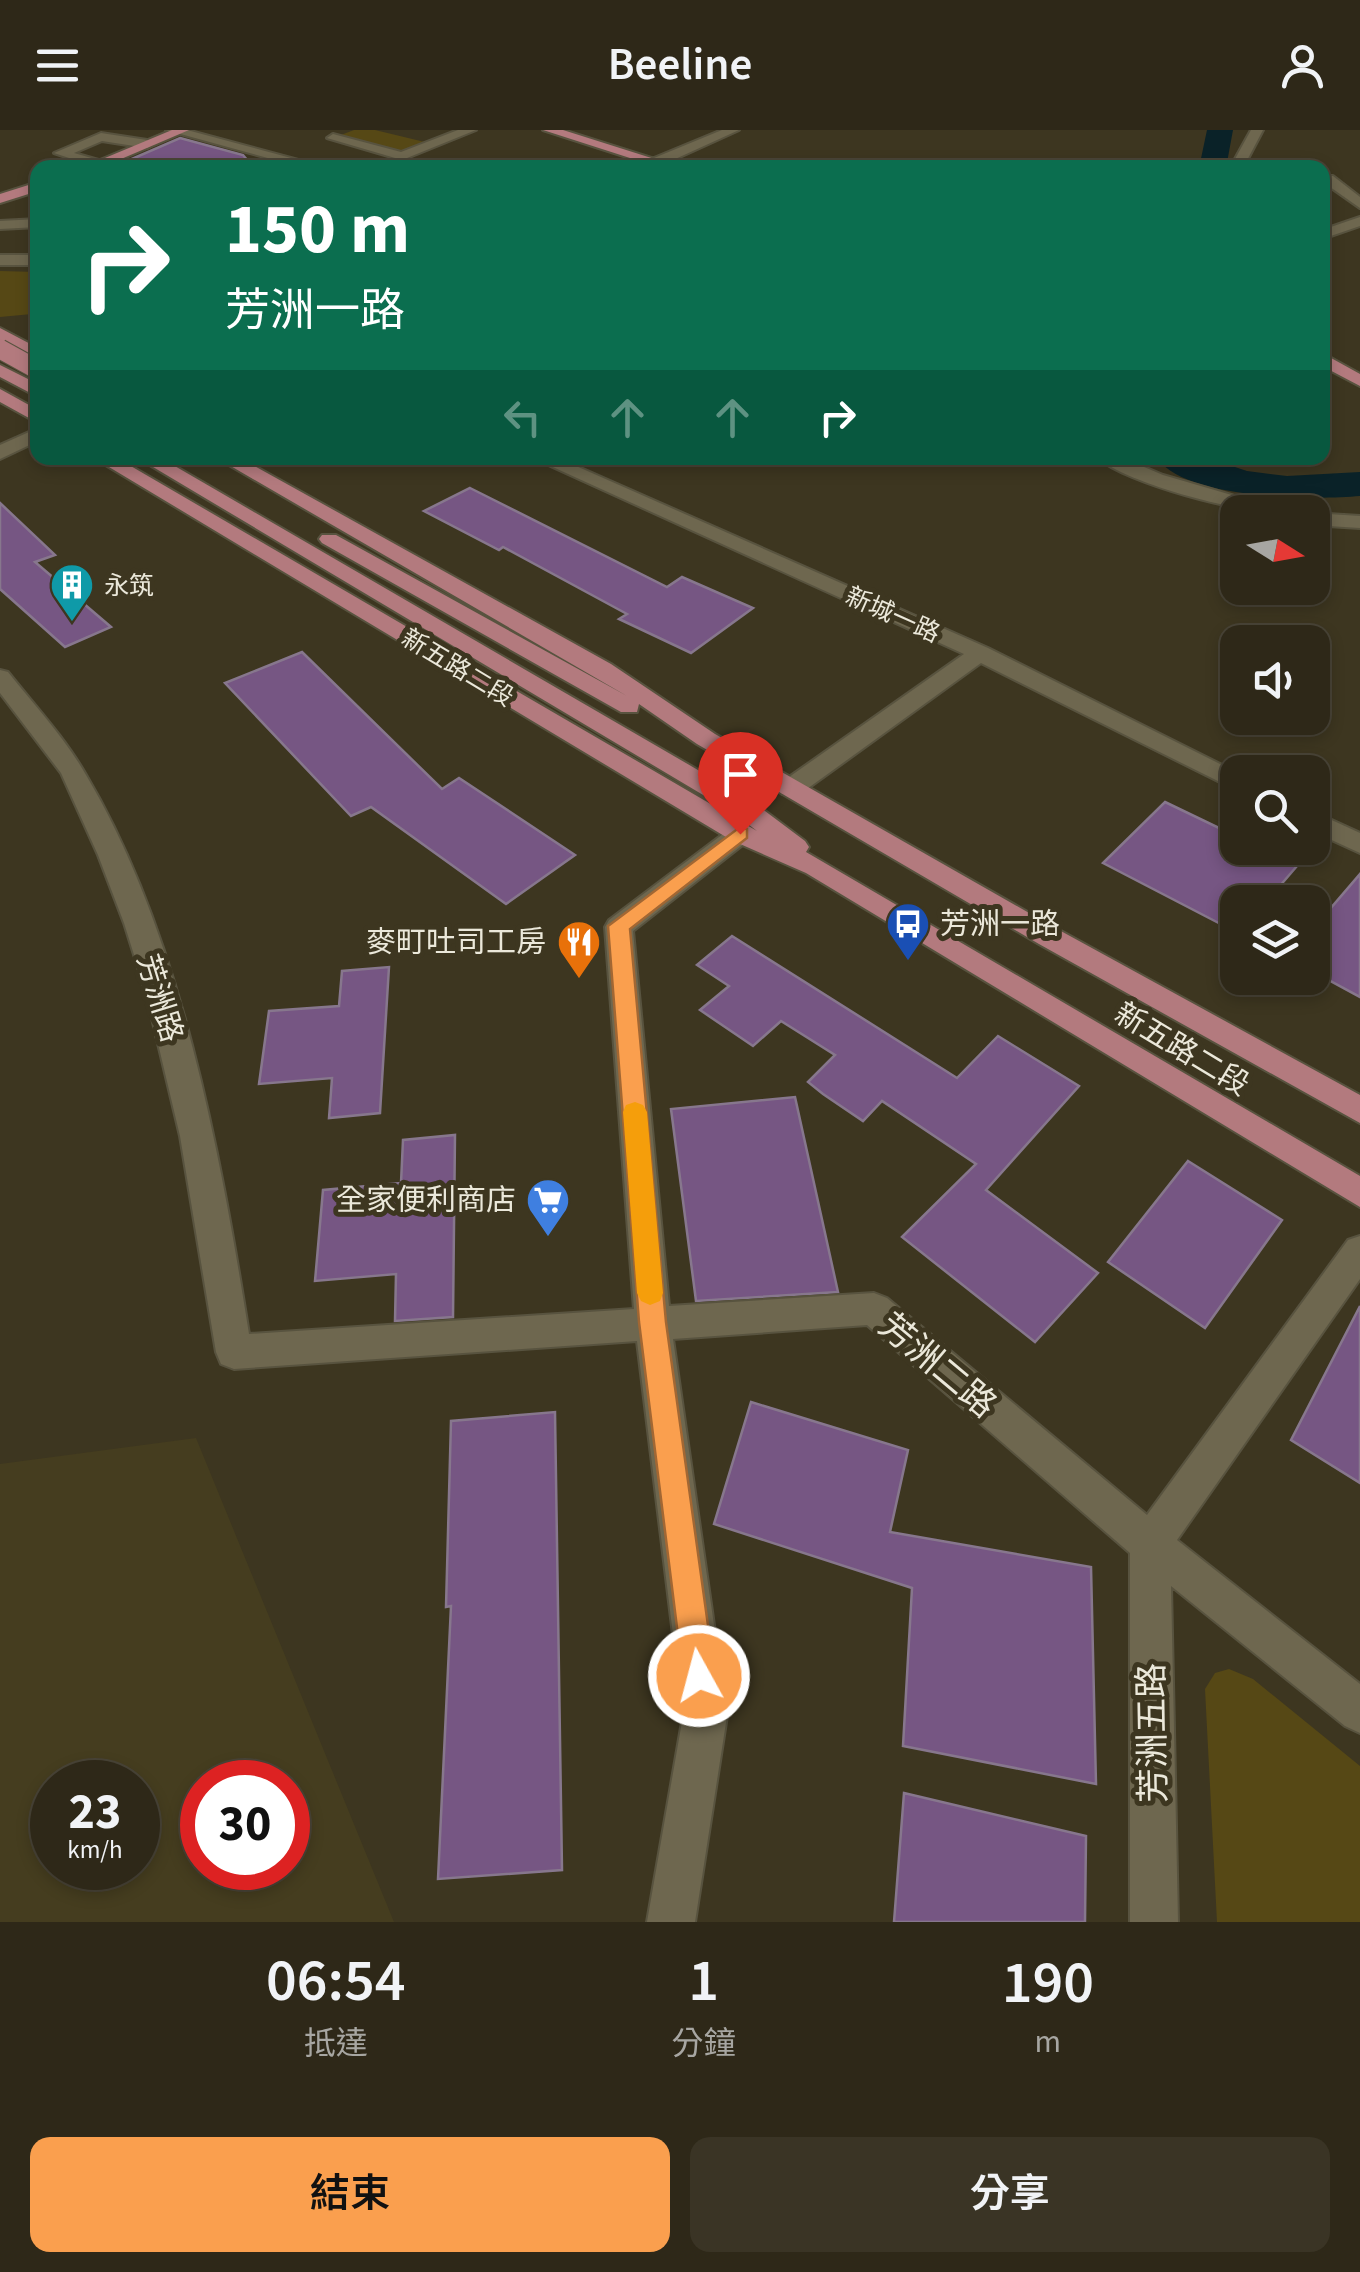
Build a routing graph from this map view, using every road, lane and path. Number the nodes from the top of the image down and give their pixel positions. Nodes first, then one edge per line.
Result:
1 (178, 130) edge
2 (354, 130) edge
3 (470, 130) edge
4 (549, 130) edge
5 (733, 130) edge
6 (1258, 130) edge
7 (413, 139) dead end
8 (147, 144) junction
9 (432, 144) junction
10 (78, 160) edge
11 (107, 160) edge
12 (292, 160) edge
13 (650, 160) edge
14 (662, 160) edge
15 (1241, 160) edge
16 (1330, 180) edge
17 (30, 189) edge
18 (0, 199) edge
19 (1360, 204) edge
20 (1360, 221) edge
21 (30, 223) edge
22 (0, 225) edge
23 (1330, 233) edge
24 (0, 260) edge
25 (30, 260) edge
26 (0, 334) edge
27 (0, 348) edge
28 (30, 351) edge
29 (30, 355) edge
30 (0, 356) edge
31 (1330, 363) edge
32 (30, 365) edge
33 (0, 370) edge
34 (1360, 381) edge
35 (30, 387) edge
36 (0, 394) edge
37 (30, 413) edge
38 (30, 437) edge
39 (0, 453) edge
40 (116, 465) edge
41 (161, 465) edge
42 (198, 465) edge
43 (240, 465) edge
44 (559, 465) edge
45 (1126, 465) edge
46 (1220, 500) edge
47 (1330, 521) edge
48 (1360, 522) edge
49 (431, 611) junction
50 (980, 653) junction
51 (0, 677) edge
52 (706, 740) junction
53 (1220, 774) edge
54 (792, 788) junction
55 (1330, 829) edge
56 (740, 834) junction
57 (1360, 844) edge
58 (816, 866) junction
59 (1360, 1110) edge
60 (1360, 1193) edge
61 (1360, 1251) edge
62 (652, 1322) junction
63 (234, 1352) joint
64 (1150, 1544) junction
65 (1360, 1710) edge
66 (670, 1922) edge
67 (1154, 1922) edge

1 - 8 main road
1 - 12 street
2 - 9 street
3 - 9 street
4 - 13 main road
5 - 14 street
6 - 15 street
7 - 9 street
8 - 10 street
8 - 11 main road
16 - 19 street
17 - 18 main road
20 - 23 street
21 - 22 street
24 - 25 street
26 - 28 main road
27 - 32 main road, bridge
29 - 30 main road
31 - 34 main road
33 - 35 main road
36 - 37 main road
38 - 39 street
40 - 56 main road, 新五路二段
41 - 49 main road, 新五路二段
42 - 49 main road, 新五路二段
43 - 52 main road, 新五路二段
44 - 50 street, 新城一路
45 - 46 street
47 - 48 street
49 - 52 main road, 新五路二段
49 - 58 main road, 新五路二段
50 - 53 street, 新城一路
50 - 54 street
51 - 63 street, 芳洲路
52 - 54 main road, 新五路二段
54 - 59 main road, 新五路二段
55 - 57 street
56 - 58 main road, 新五路二段
56 - 62 street
58 - 60 main road, 新五路二段
61 - 64 street
62 - 63 street, 芳洲二路
62 - 64 street, 芳洲二路
62 - 66 street
64 - 65 street, 芳洲二路
64 - 67 street, 芳洲五路

